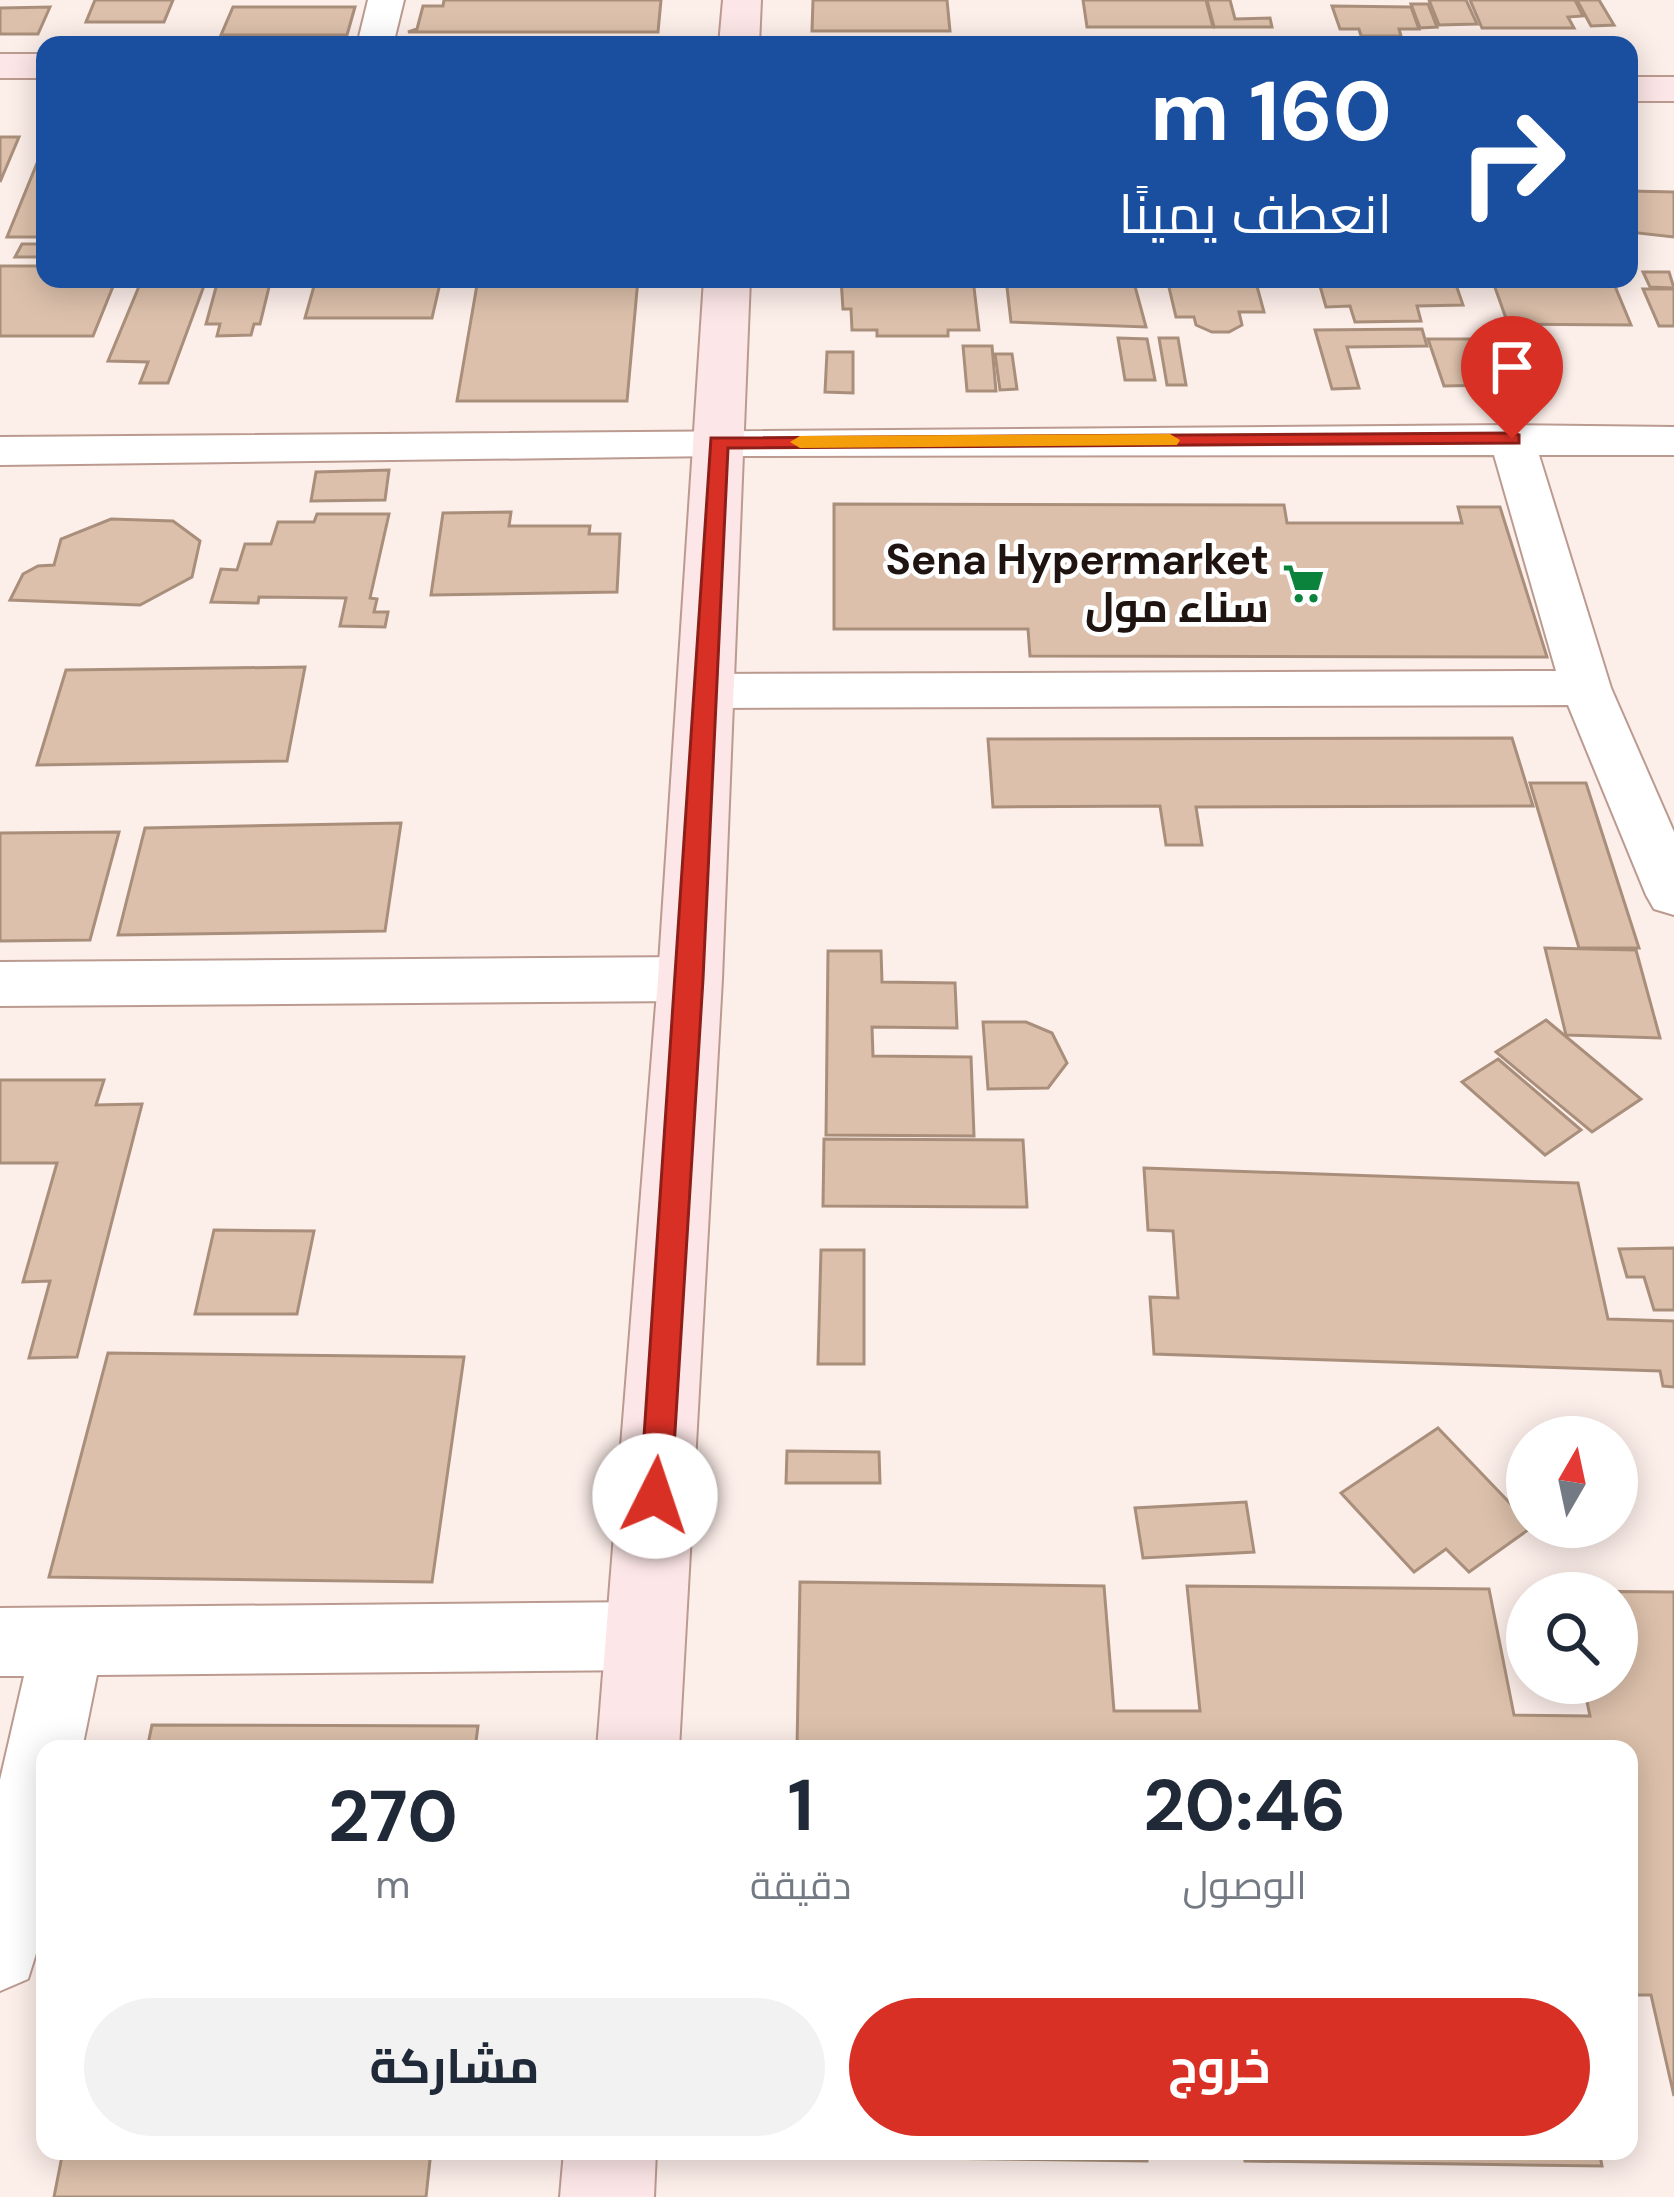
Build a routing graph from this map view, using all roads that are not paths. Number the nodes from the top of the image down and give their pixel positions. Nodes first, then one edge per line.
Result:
1 (386, 0) edge
2 (742, 0) edge
3 (377, 36) edge
4 (740, 36) edge
5 (1638, 64) edge
6 (1674, 64) edge
7 (0, 66) edge
8 (36, 66) edge
9 (0, 89) edge
10 (36, 89) edge
11 (1638, 89) edge
12 (1674, 89) edge
13 (727, 288) edge
14 (1512, 439) junction
15 (718, 442) junction
16 (1674, 442) edge
17 (0, 451) edge
18 (1586, 688) junction
19 (706, 692) junction
20 (1674, 895) edge
21 (690, 979) junction
22 (0, 984) edge
23 (646, 1636) junction
24 (34, 1642) edge
25 (639, 1740) edge
26 (0, 1951) edge
27 (609, 2160) edge
28 (607, 2197) edge

1 - 3 street
2 - 4 street
5 - 6 street
7 - 8 street
9 - 10 street
11 - 12 street
13 - 15 street
14 - 15 street
14 - 16 street
14 - 18 street
15 - 17 street
15 - 19 street
18 - 19 street
18 - 20 street
19 - 21 street
21 - 22 street
21 - 23 street
23 - 24 street
23 - 25 street
24 - 26 street
27 - 28 street

